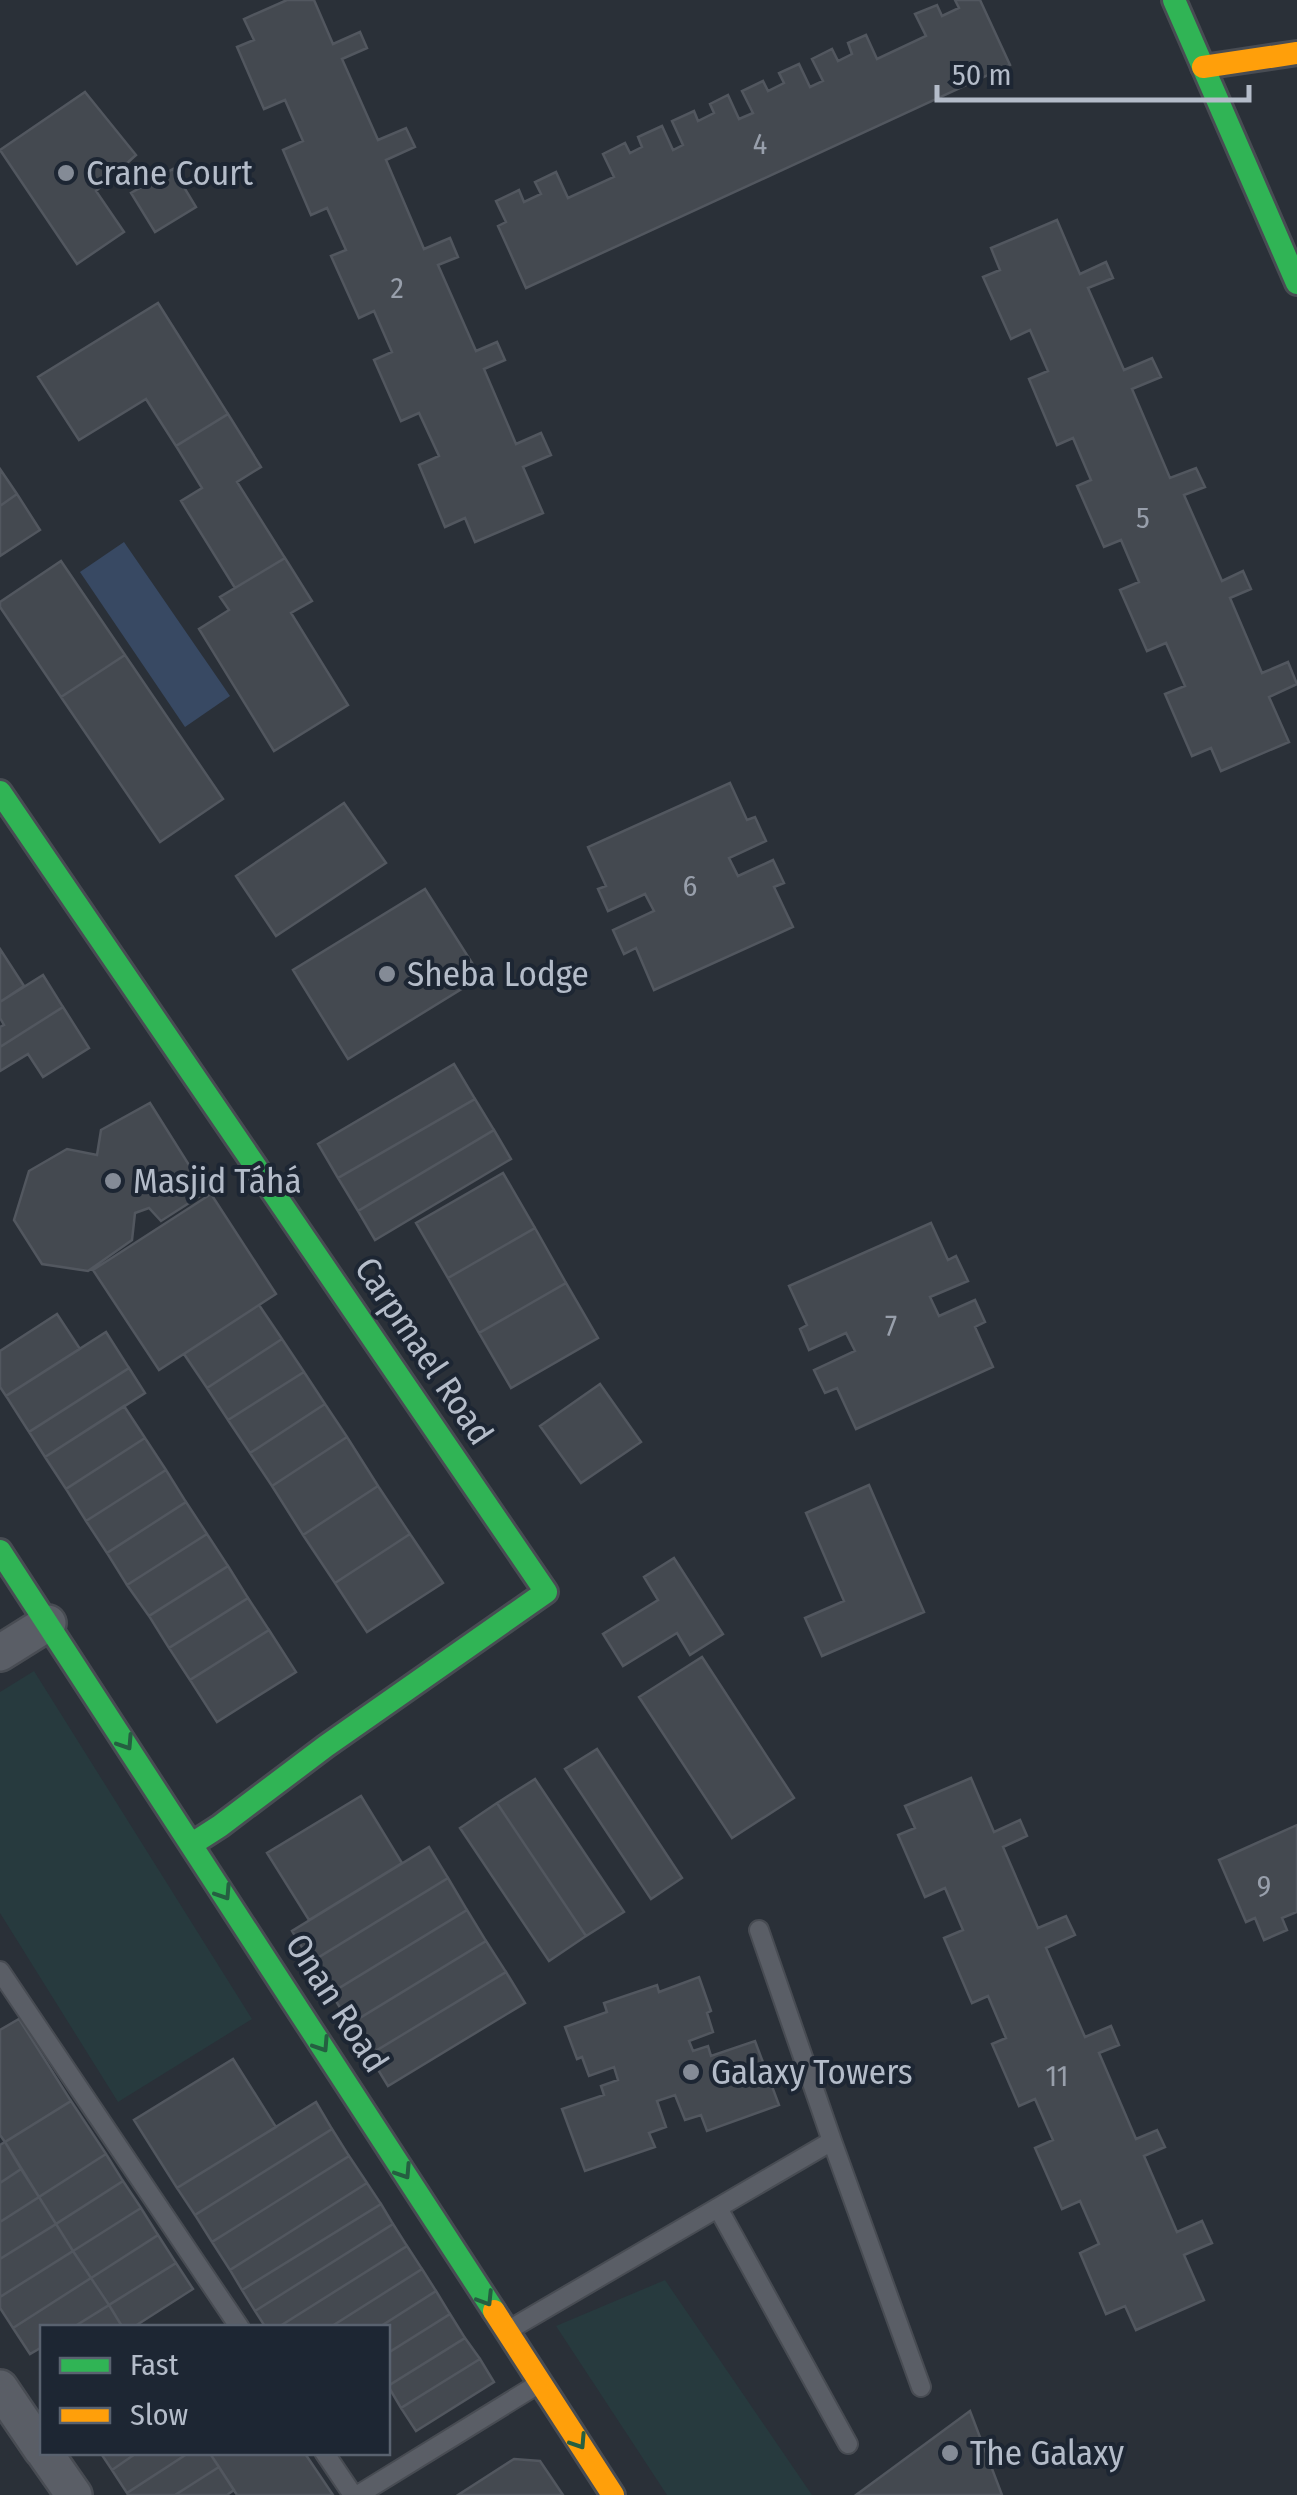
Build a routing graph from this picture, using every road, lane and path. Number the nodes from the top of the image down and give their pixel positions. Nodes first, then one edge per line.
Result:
1 (1174, 0) edge
2 (1297, 53) edge
3 (1204, 67) junction
4 (1297, 283) edge
5 (0, 792) edge
6 (0, 1551) edge
7 (48, 1623) junction
8 (0, 1653) edge
9 (192, 1844) junction
10 (759, 1930) dead end
11 (0, 1971) edge
12 (832, 2141) junction
13 (718, 2208) junction
14 (238, 2325) edge
15 (506, 2331) junction
16 (540, 2383) junction
17 (921, 2387) dead end
18 (0, 2388) edge
19 (848, 2444) dead end
20 (40, 2445) edge
21 (47, 2455) edge
22 (326, 2455) edge
23 (74, 2495) edge
24 (356, 2495) edge
25 (613, 2495) edge

1 - 3 street
2 - 3 street
3 - 4 street
5 - 9 street, Carpmael Road
6 - 7 street, Onan Road
7 - 8 street
7 -> 9 street, Onan Road
9 -> 15 street, Onan Road
10 - 12 lane
11 - 14 lane
12 - 13 lane
12 - 17 lane
13 - 15 lane
13 - 19 lane
15 - 16 street, Onan Road
16 - 24 lane
16 -> 25 street, Onan Road
18 - 20 street
21 - 23 street
22 - 24 lane

